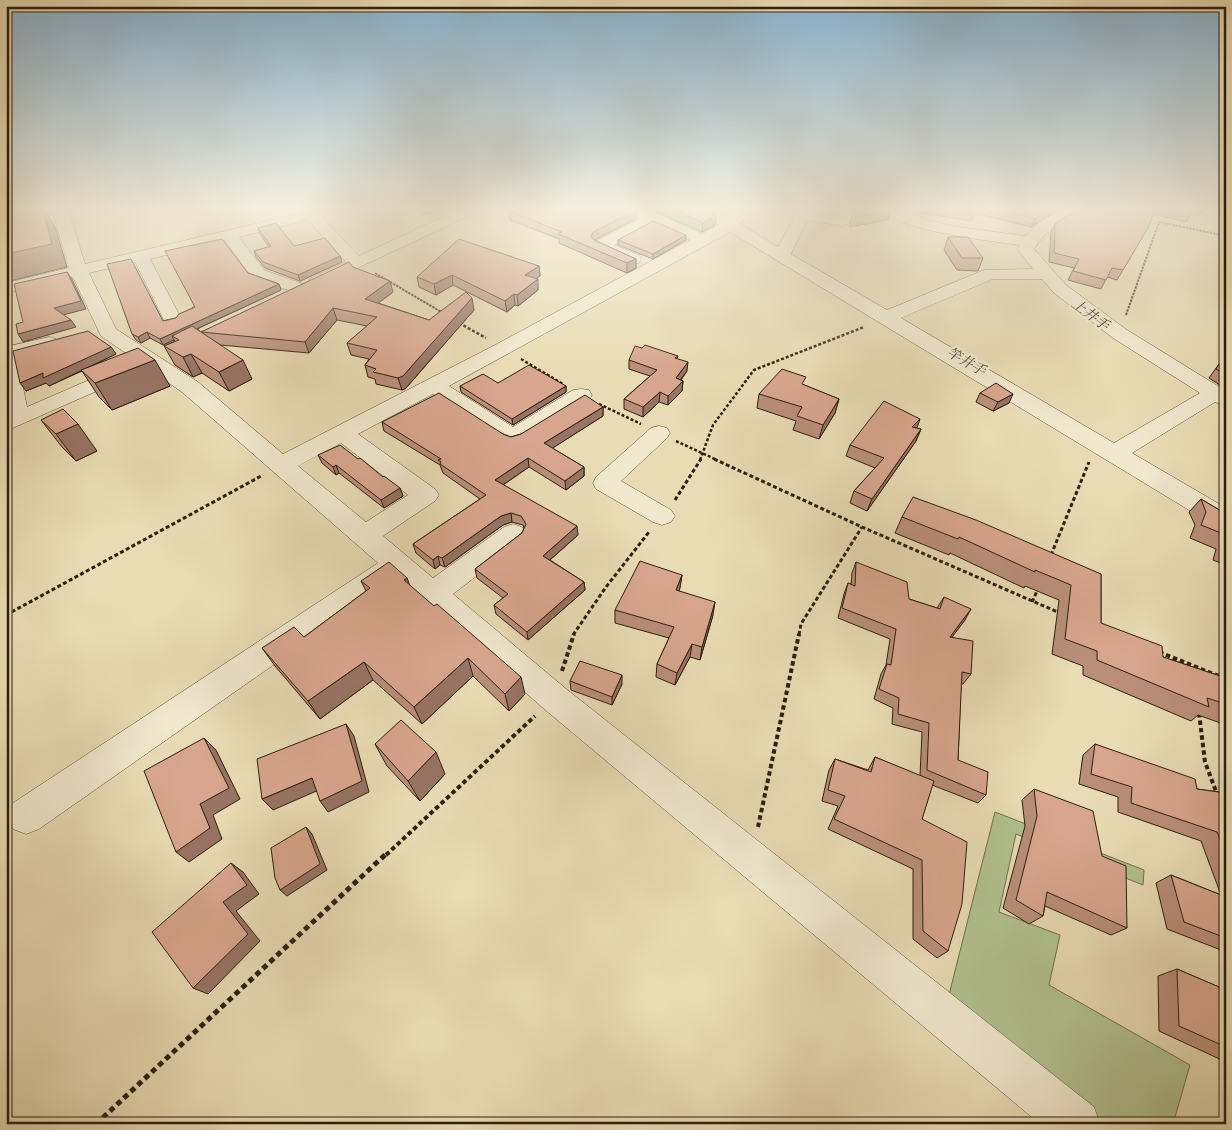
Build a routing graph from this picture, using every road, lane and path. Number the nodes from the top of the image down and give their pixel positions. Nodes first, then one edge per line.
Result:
1 (76, 262) edge
2 (117, 262) edge
3 (143, 262) edge
4 (249, 262) edge
5 (640, 262) edge
6 (663, 262) edge
7 (793, 262) edge
8 (1037, 262) edge
9 (1145, 262) edge
10 (357, 263) joint
11 (653, 267) junction
12 (79, 271) junction
13 (1048, 274) junction
14 (6, 288) edge
15 (300, 289) junction
16 (273, 302) edge
17 (447, 316) edge
18 (887, 317) junction
19 (172, 318) edge
20 (455, 321) edge
21 (88, 332) junction
22 (1120, 334) junction
23 (504, 348) junction
24 (6, 354) edge
25 (157, 356) junction
26 (433, 386) junction
27 (581, 395) junction
28 (1220, 397) edge
29 (12, 422) edge
30 (342, 433) junction
31 (659, 433) junction
32 (1106, 448) junction
33 (703, 454) junction
34 (281, 465) junction
35 (662, 516) junction
36 (1226, 520) edge
37 (862, 527) junction
38 (513, 534) dead end
39 (364, 536) junction
40 (1050, 558) edge
41 (398, 564) junction
42 (1040, 584) edge
43 (432, 594) junction
44 (1032, 602) junction
45 (6, 615) edge
46 (1068, 616) edge
47 (1157, 651) edge
48 (1193, 665) junction
49 (1194, 675) edge
50 (1226, 679) edge
51 (554, 698) junction
52 (1198, 704) edge
53 (1219, 798) edge
54 (26, 816) dead end
55 (751, 857) junction
56 (96, 1124) edge
57 (1076, 1124) edge

1 - 12 street
2 - 12 street
3 - 19 street
4 - 15 street
5 - 11 street
6 - 11 street
7 - 18 street
8 - 13 street
9 - 22 path
10 - 15 street
10 - 17 path
11 - 23 street
12 - 14 street
12 - 21 street
13 - 18 street
13 - 22 street
15 - 16 street
18 - 32 street
18 - 33 path
20 - 23 path
21 - 24 street
21 - 25 street
22 - 28 street
23 - 26 street
23 - 27 path
24 - 29 street
25 - 29 street
25 - 34 street
26 - 27 street
26 - 30 street
27 - 31 path
28 - 32 street
30 - 34 street
30 - 39 street
31 - 33 path
31 - 35 street
32 - 36 street
32 - 40 path
33 - 35 path
33 - 37 path
34 - 39 street
34 - 45 path
35 - 51 path
37 - 44 path
37 - 55 path
38 - 43 street
39 - 41 street
41 - 43 street
41 - 54 street
42 - 44 path
43 - 51 street
44 - 46 path
47 - 48 path
48 - 49 path
48 - 50 path
51 - 55 street
51 - 56 path
52 - 53 path
55 - 57 street

